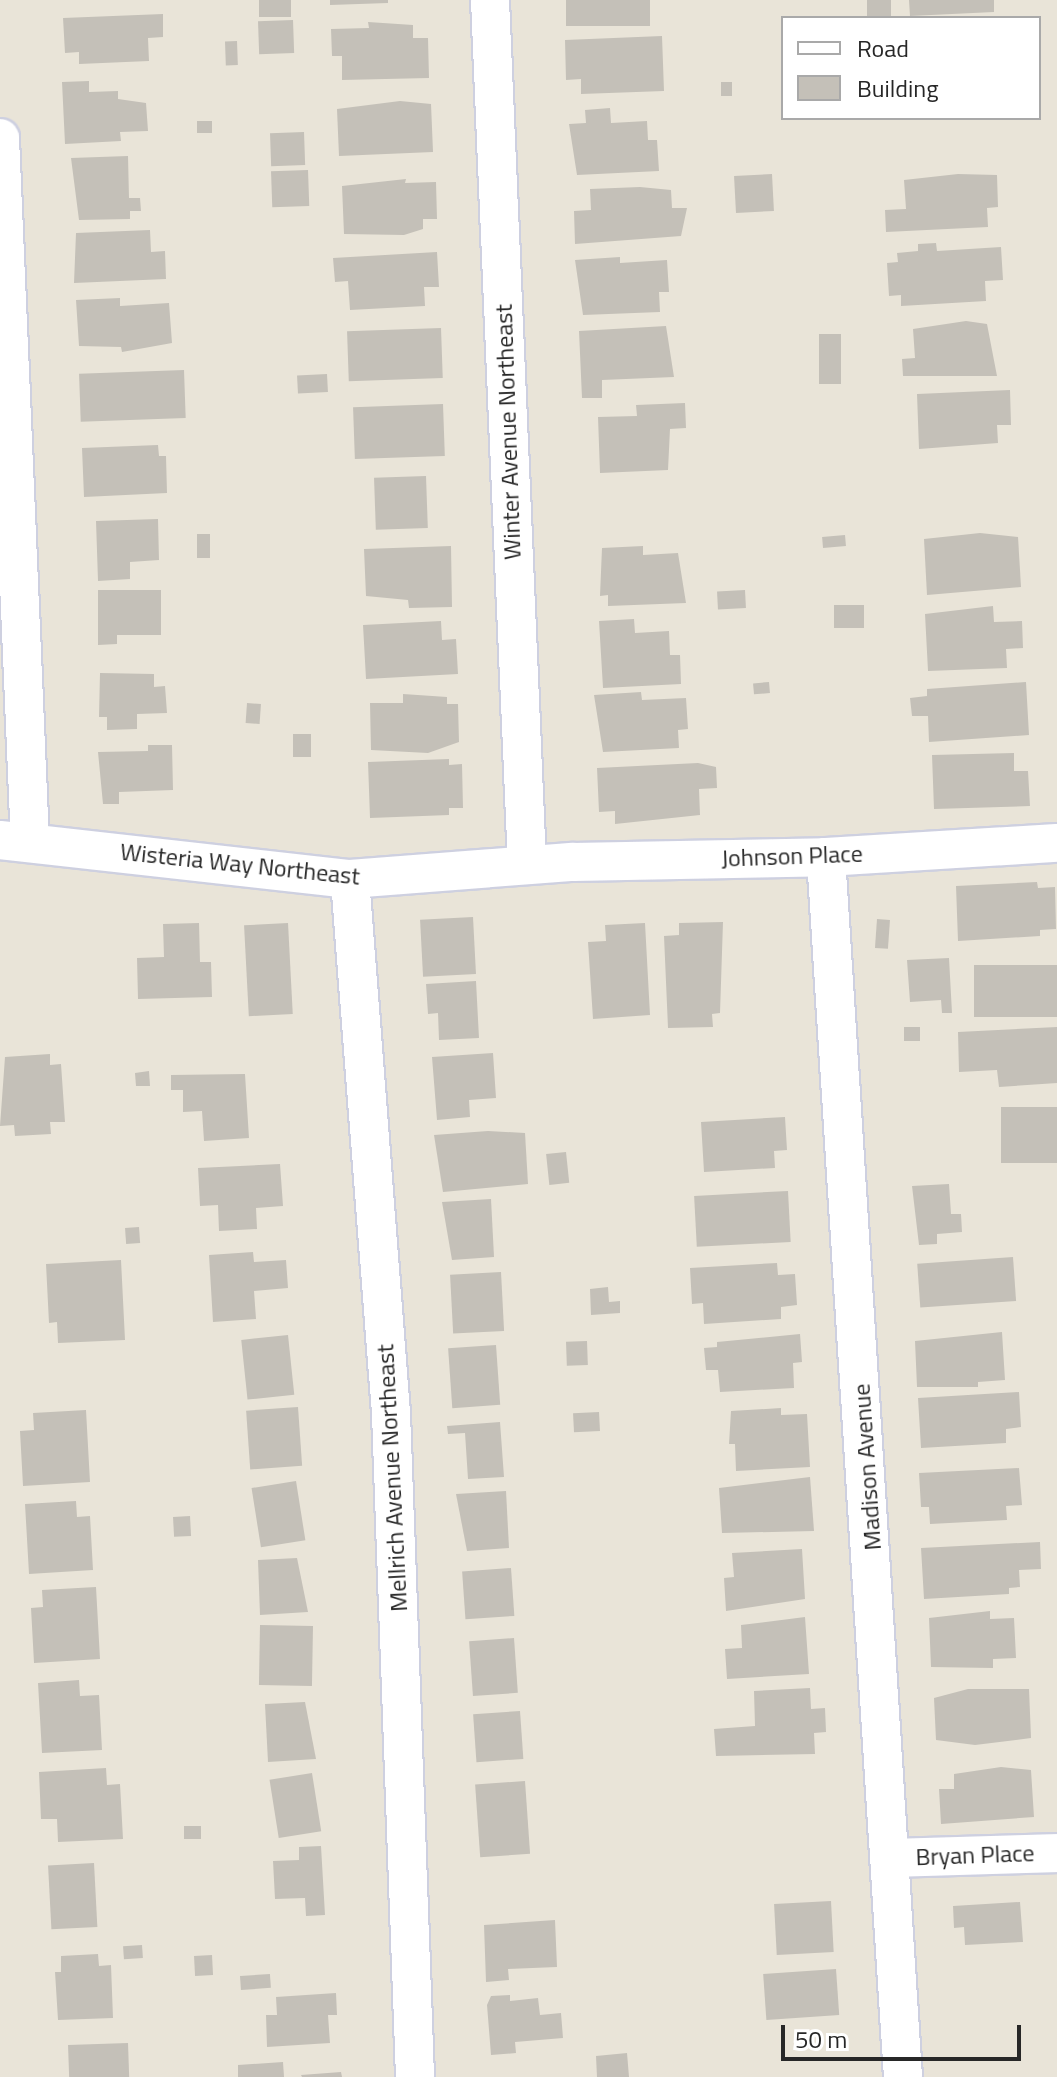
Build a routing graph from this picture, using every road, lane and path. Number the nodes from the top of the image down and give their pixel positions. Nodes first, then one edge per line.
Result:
1 (490, 0) edge
2 (0, 138) edge
3 (15, 841) edge
4 (1057, 843) edge
5 (826, 857) junction
6 (527, 865) junction
7 (350, 879) junction
8 (1057, 1853) edge
9 (893, 1858) junction
10 (415, 2077) edge
11 (903, 2077) edge

1 - 6 street, Winter Avenue Northeast
2 - 3 street
3 - 7 street, Wisteria Way Northeast
4 - 5 street, Johnson Place
5 - 6 street, Johnson Place
5 - 9 street, Madison Avenue
6 - 7 street, Wisteria Way Northeast
7 - 10 street, Mellrich Avenue Northeast
8 - 9 street, Bryan Place
9 - 11 street, Madison Avenue

